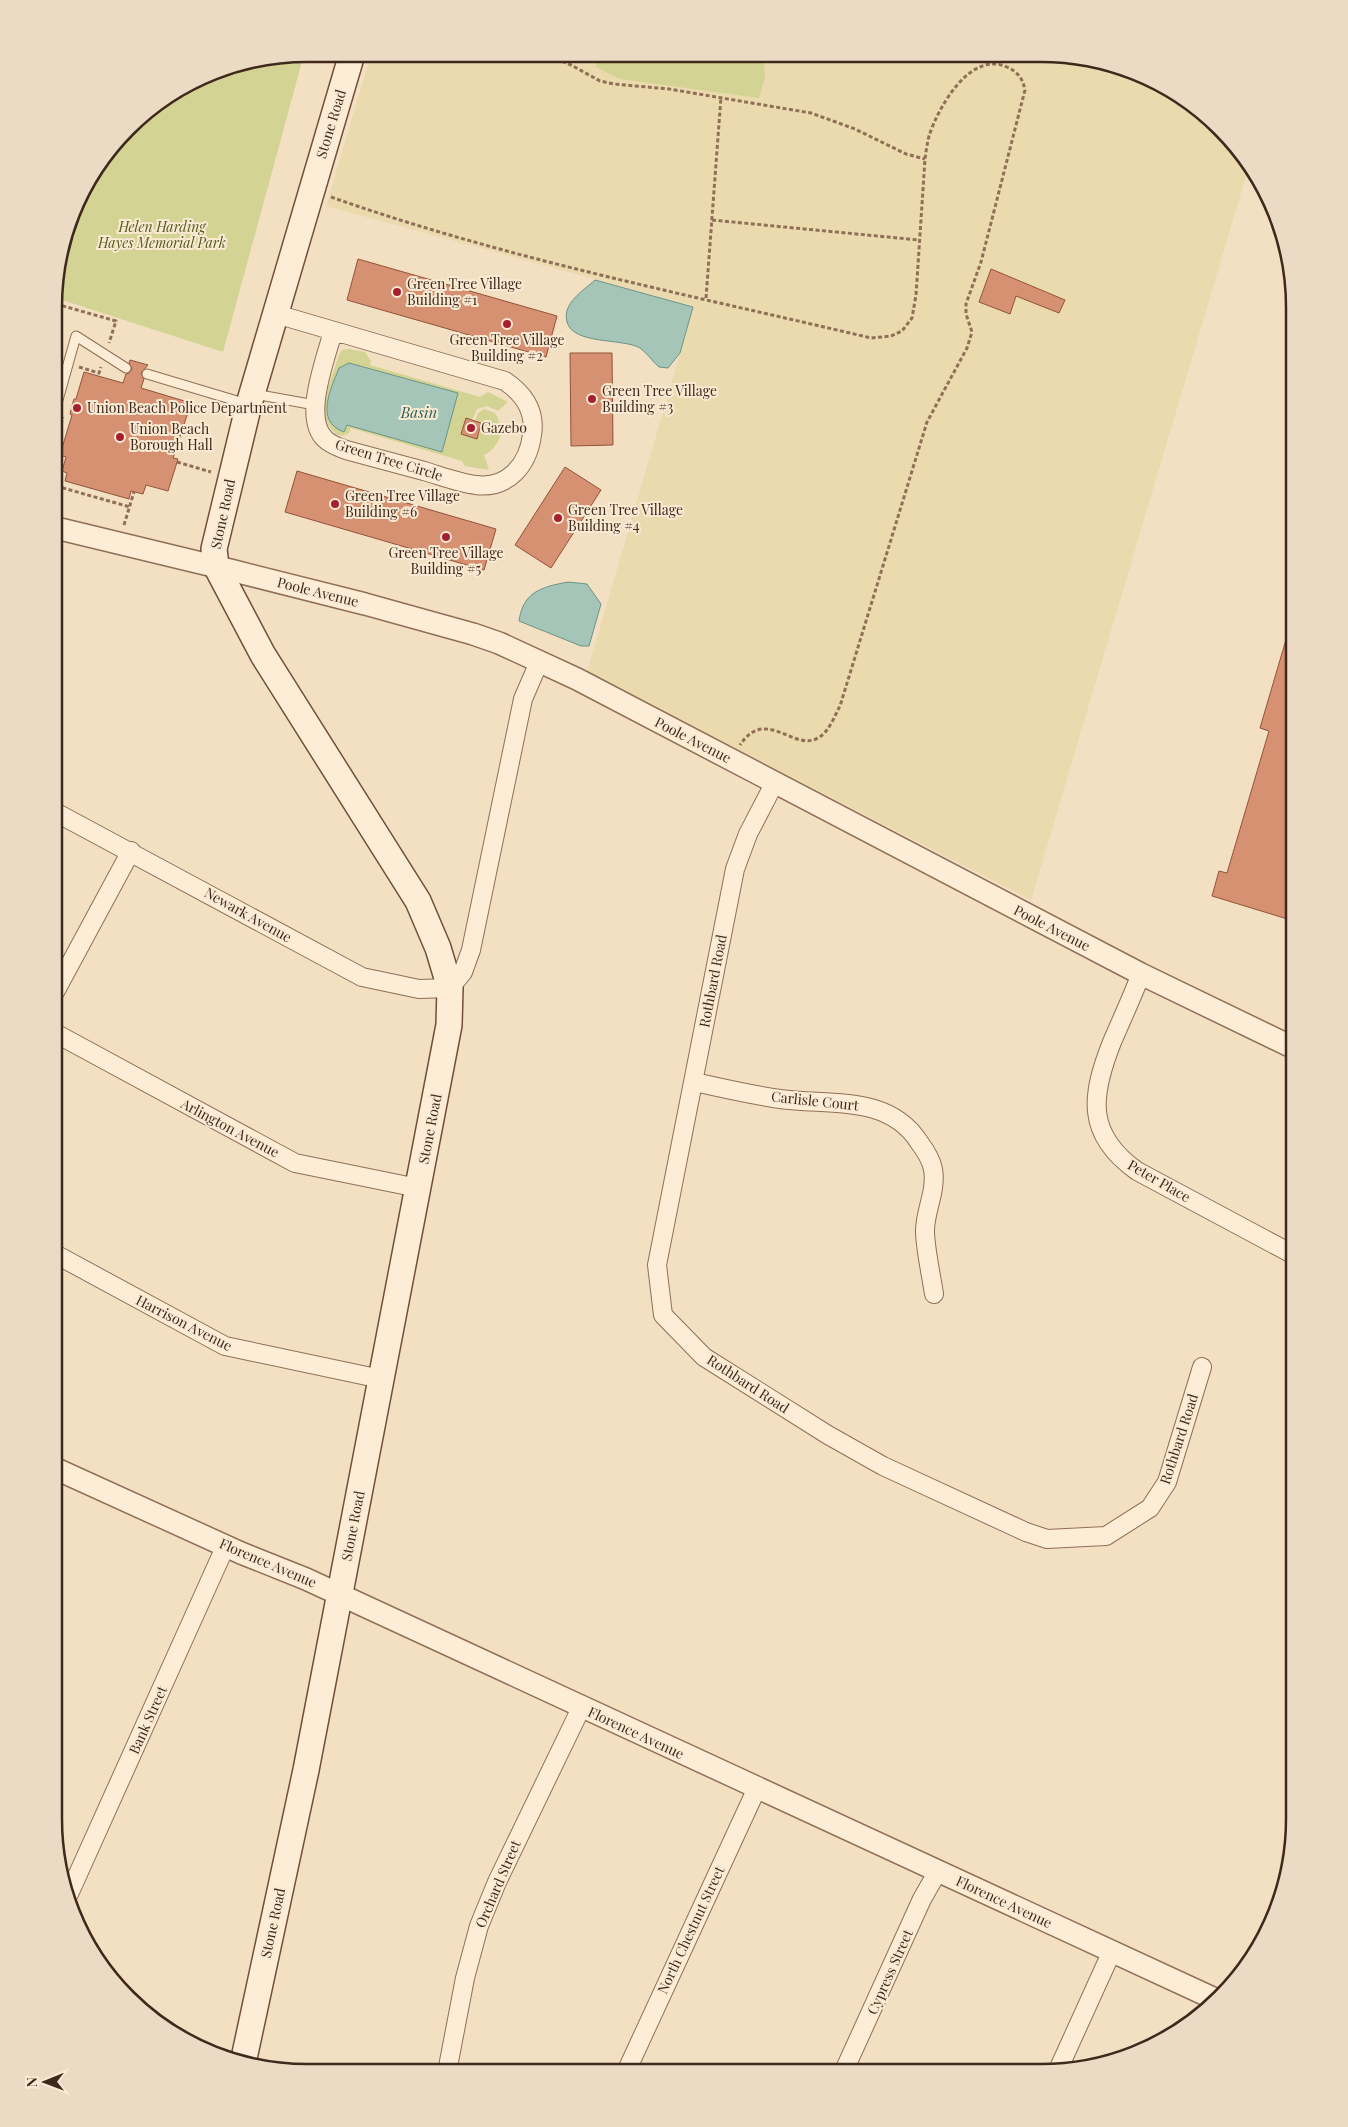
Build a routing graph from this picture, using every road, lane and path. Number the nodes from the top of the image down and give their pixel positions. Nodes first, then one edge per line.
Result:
1 (350, 62) edge
2 (564, 62) edge
3 (721, 97) junction
4 (925, 160) junction
5 (312, 190) junction
6 (712, 220) junction
7 (919, 240) junction
8 (706, 298) junction
9 (62, 306) edge
10 (276, 314) junction
11 (334, 331) junction
12 (108, 346) dead end
13 (126, 368) dead end
14 (147, 374) dead end
15 (62, 386) edge
16 (251, 399) junction
17 (315, 405) junction
18 (177, 462) dead end
19 (212, 472) dead end
20 (62, 488) edge
21 (134, 492) dead end
22 (130, 507) junction
23 (123, 528) dead end
24 (62, 529) edge
25 (216, 566) junction
26 (538, 662) junction
27 (731, 759) junction
28 (775, 782) junction
29 (62, 816) edge
30 (131, 851) junction
31 (1141, 974) junction
32 (62, 979) edge
33 (450, 988) junction
34 (62, 1037) edge
35 (1286, 1044) edge
36 (694, 1082) junction
37 (418, 1188) junction
38 (1286, 1251) edge
39 (62, 1258) edge
40 (934, 1294) dead end
41 (1202, 1367) dead end
42 (381, 1379) junction
43 (62, 1472) edge
44 (226, 1546) junction
45 (340, 1595) junction
46 (581, 1708) junction
47 (757, 1788) junction
48 (938, 1871) junction
49 (72, 1887) edge
50 (1112, 1951) junction
51 (1210, 1997) edge
52 (244, 2056) edge
53 (449, 2064) edge
54 (630, 2064) edge
55 (847, 2064) edge
56 (1061, 2064) edge

1 - 5 main road, Stone Road
2 - 3 path
3 - 4 path
3 - 6 path
4 - 7 path
4 - 27 path
5 - 8 path
5 - 10 main road, Stone Road
6 - 7 path
6 - 8 path
7 - 8 path
9 - 12 path
10 - 11 street, Green Tree Circle
10 - 16 main road, Stone Road
11 - 17 street, Green Tree Circle
11 - 17 street, Green Tree Circle
13 - 15 lane
14 - 16 lane
16 - 17 lane
16 - 25 main road, Stone Road
18 - 19 path
20 - 22 path
21 - 22 path
22 - 23 path
24 - 25 street, Poole Avenue
25 - 26 street, Poole Avenue
25 - 33 main road, Stone Road
26 - 27 street, Poole Avenue
26 - 33 street
27 - 28 street, Poole Avenue
28 - 31 street, Poole Avenue
28 - 36 street, Rothbard Road
29 - 30 street, Newark Avenue
30 - 32 street
30 - 33 street, Newark Avenue
31 - 35 street, Poole Avenue
31 - 38 street, Peter Place
33 - 37 main road, Stone Road
34 - 37 street, Arlington Avenue
36 - 40 street, Carlisle Court
36 - 41 street, Rothbard Road
37 - 42 main road, Stone Road
39 - 42 street, Harrison Avenue
42 - 45 main road, Stone Road
43 - 44 street, Florence Avenue
44 - 45 street, Florence Avenue
44 - 49 street, Bank Street
45 - 46 street, Florence Avenue
45 - 52 main road, Stone Road
46 - 47 street, Florence Avenue
46 - 53 street, Orchard Street
47 - 48 street, Florence Avenue
47 - 54 street, North Chestnut Street
48 - 50 street, Florence Avenue
48 - 55 street, Cypress Street
50 - 51 street, Florence Avenue
50 - 56 street

